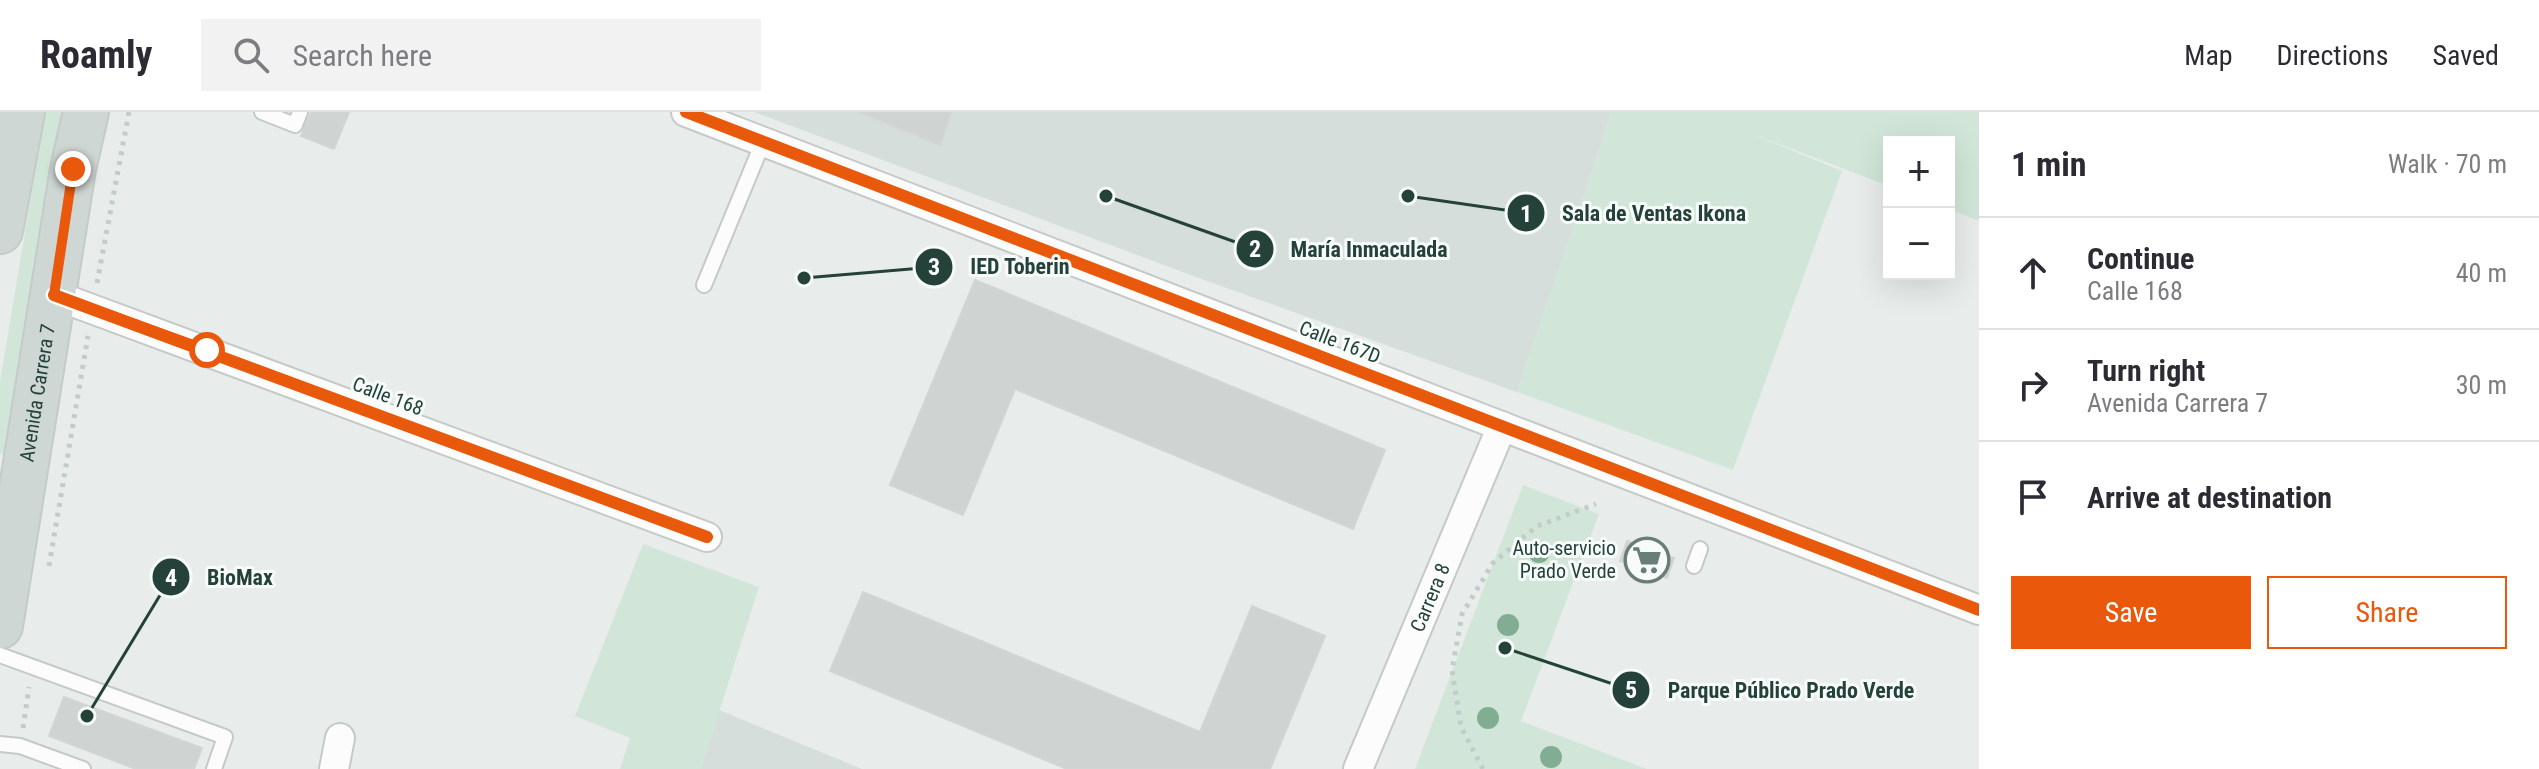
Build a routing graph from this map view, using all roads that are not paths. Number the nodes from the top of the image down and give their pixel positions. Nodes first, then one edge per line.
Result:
1 (22, 112) edge
2 (86, 112) edge
3 (262, 112) edge
4 (300, 112) edge
5 (686, 112) edge
6 (763, 142) junction
7 (0, 231) edge
8 (704, 285) dead end
9 (73, 302) junction
10 (1502, 426) junction
11 (14, 462) edge
12 (707, 537) dead end
13 (1700, 549) dead end
14 (1694, 566) dead end
15 (1979, 610) edge
16 (0, 626) edge
17 (0, 655) edge
18 (340, 738) dead end
19 (0, 744) edge
20 (83, 769) edge
21 (214, 769) edge
22 (334, 769) edge
23 (1358, 769) edge

1 - 7 main road
2 - 9 main road, Avenida Carrera 7
3 - 4 lane
5 - 6 street, Calle 167D
6 - 8 lane
6 - 10 street, Calle 167D
9 - 11 main road, Avenida Carrera 7
9 - 12 street, Calle 168
10 - 15 street, Calle 167D
10 - 23 street, Carrera 8
11 - 16 main road, Avenida Carrera 7
13 - 14 lane
17 - 21 lane
18 - 22 street
19 - 20 lane

